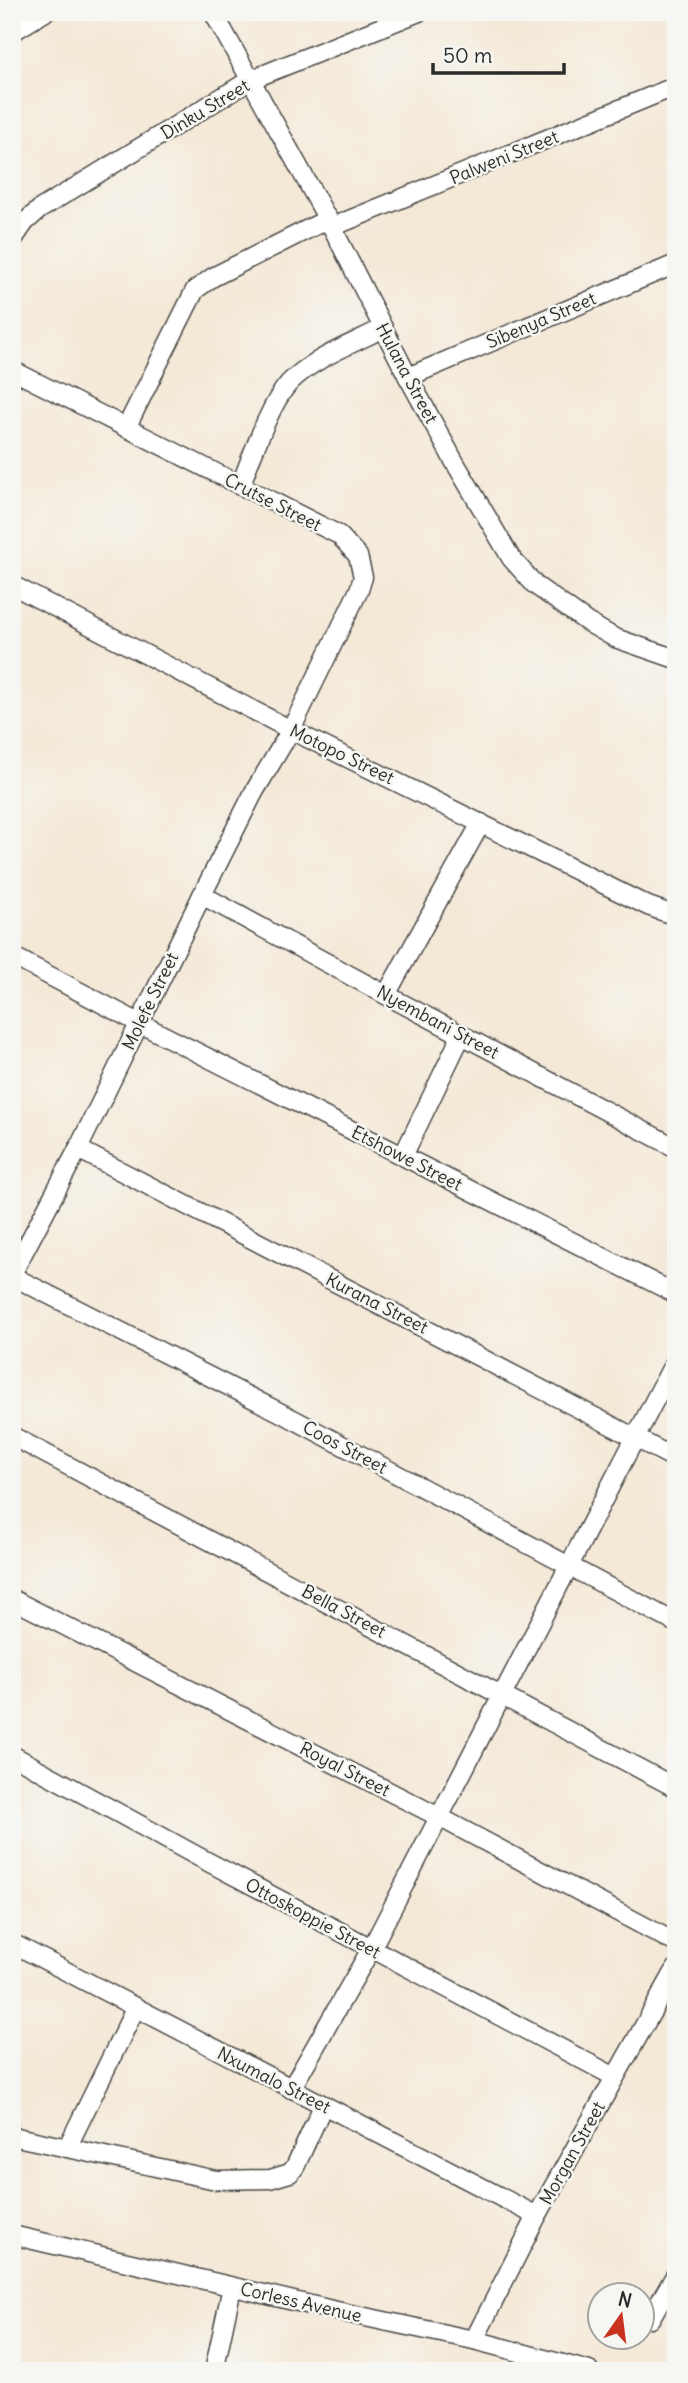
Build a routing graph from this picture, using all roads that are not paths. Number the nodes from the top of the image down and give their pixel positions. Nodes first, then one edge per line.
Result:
1 (45, 12) edge
2 (213, 12) edge
3 (419, 12) edge
4 (12, 32) edge
5 (250, 80) junction
6 (676, 86) edge
7 (330, 223) junction
8 (12, 241) edge
9 (676, 264) edge
10 (383, 328) junction
11 (12, 370) edge
12 (408, 377) junction
13 (126, 428) junction
14 (240, 486) junction
15 (12, 585) edge
16 (676, 659) edge
17 (291, 730) junction
18 (481, 823) junction
19 (202, 895) junction
20 (676, 916) edge
21 (12, 956) edge
22 (386, 995) junction
23 (139, 1023) junction
24 (462, 1034) junction
25 (676, 1148) edge
26 (78, 1149) junction
27 (403, 1156) junction
28 (12, 1275) edge
29 (676, 1294) edge
30 (676, 1359) edge
31 (12, 1436) edge
32 (635, 1437) junction
33 (676, 1459) edge
34 (568, 1567) junction
35 (12, 1598) edge
36 (676, 1623) edge
37 (503, 1696) junction
38 (12, 1755) edge
39 (676, 1788) edge
40 (439, 1818) junction
41 (676, 1942) edge
42 (12, 1943) edge
43 (371, 1949) junction
44 (676, 1969) edge
45 (136, 2007) junction
46 (615, 2077) junction
47 (291, 2089) junction
48 (323, 2105) junction
49 (12, 2136) edge
50 (67, 2148) junction
51 (537, 2216) junction
52 (12, 2235) edge
53 (676, 2274) edge
54 (232, 2287) junction
55 (656, 2309) edge
56 (474, 2340) junction
57 (214, 2371) edge
58 (589, 2371) edge

1 - 4 street
2 - 5 street, Hulana Street
3 - 5 street, Dinku Street
5 - 7 street, Hulana Street
5 - 8 street, Dinku Street
6 - 7 street, Palweni Street
7 - 10 street, Hulana Street
7 - 13 street, Palweni Street
9 - 12 street, Sibenya Street
10 - 12 street, Hulana Street
10 - 14 street
11 - 13 street, Crutse Street
12 - 16 street, Hulana Street
13 - 14 street, Crutse Street
14 - 17 street, Crutse Street
15 - 17 street, Motopo Street
17 - 18 street, Motopo Street
17 - 19 street, Molefe Street
18 - 20 street, Motopo Street
18 - 22 street
19 - 22 street, Nyembani Street
19 - 23 street, Molefe Street
21 - 23 street, Etshowe Street
22 - 24 street, Nyembani Street
23 - 26 street, Molefe Street
23 - 27 street, Etshowe Street
24 - 25 street, Nyembani Street
24 - 27 street
26 - 28 street, Molefe Street
26 - 32 street, Kurana Street
27 - 29 street, Etshowe Street
28 - 34 street, Coos Street
30 - 32 street
31 - 37 street, Bella Street
32 - 33 street, Kurana Street
32 - 34 street
34 - 36 street, Coos Street
34 - 37 street
35 - 40 street, Royal Street
37 - 39 street, Bella Street
37 - 40 street
38 - 43 street, Ottoskoppie Street
40 - 41 street, Royal Street
40 - 43 street
42 - 45 street, Nxumalo Street
43 - 46 street, Ottoskoppie Street
43 - 47 street
44 - 46 street, Morgan Street
45 - 47 street, Nxumalo Street
45 - 50 street
46 - 51 street, Morgan Street
47 - 48 street, Nxumalo Street
48 - 50 street
48 - 51 street, Nxumalo Street
49 - 50 street
51 - 56 street, Morgan Street
52 - 54 street, Corless Avenue
53 - 55 street
54 - 56 street, Corless Avenue
54 - 57 street
56 - 58 street, Corless Avenue

